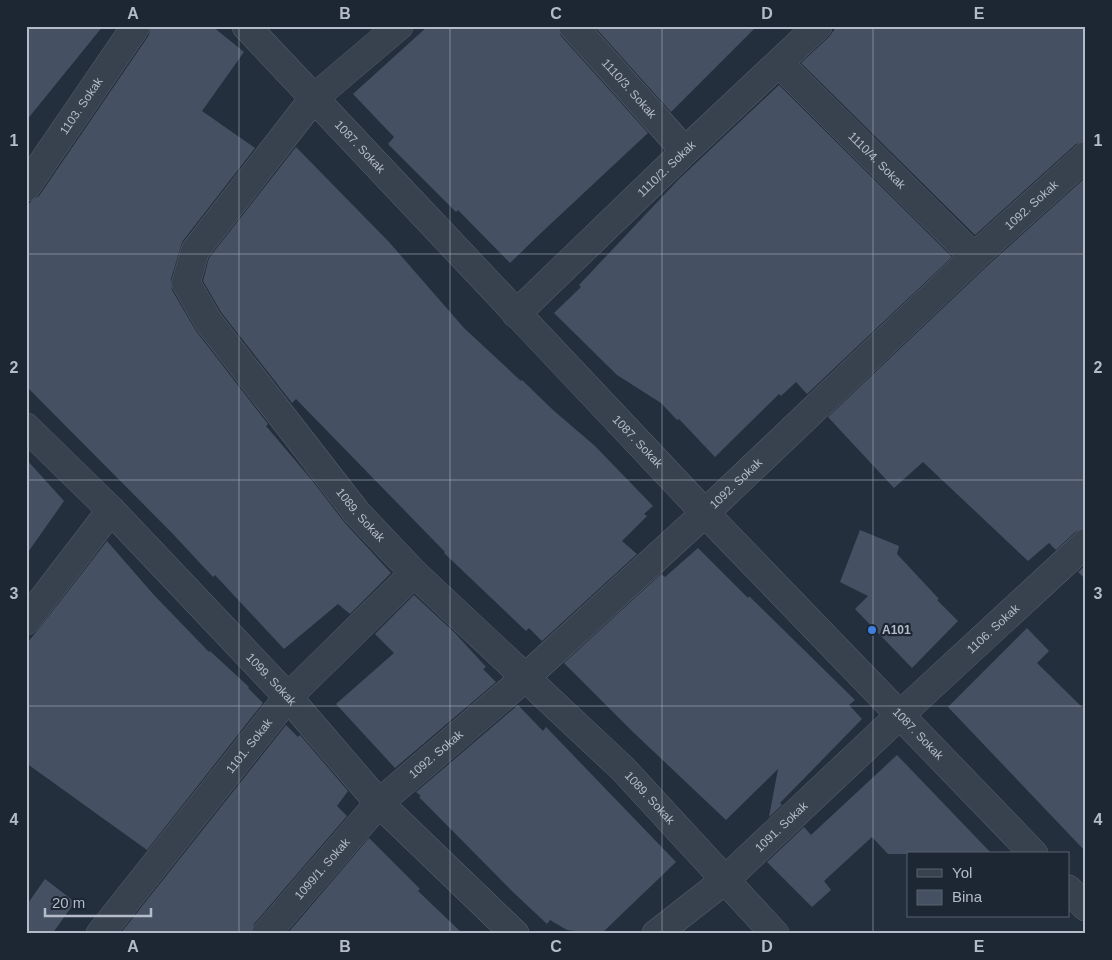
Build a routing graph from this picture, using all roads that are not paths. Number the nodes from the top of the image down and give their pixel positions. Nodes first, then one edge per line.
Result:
1 (136, 26) edge
2 (246, 26) edge
3 (399, 26) edge
4 (573, 26) edge
5 (818, 26) edge
6 (779, 63) junction
7 (314, 98) junction
8 (685, 151) junction
9 (1086, 156) edge
10 (26, 186) edge
11 (974, 257) junction
12 (516, 314) junction
13 (26, 427) edge
14 (111, 510) junction
15 (705, 513) junction
16 (1086, 543) edge
17 (414, 573) junction
18 (26, 621) edge
19 (526, 677) junction
20 (288, 697) junction
21 (901, 714) junction
22 (379, 803) junction
23 (1032, 852) edge
24 (726, 880) junction
25 (1070, 891) edge
26 (1086, 907) edge
27 (100, 934) edge
28 (266, 934) edge
29 (515, 934) edge
30 (656, 934) edge
31 (775, 934) edge

1 - 10 street, 1103. Sokak
2 - 7 street, 1087. Sokak
3 - 7 street, 1089. Sokak
4 - 8 street, 1110/3. Sokak
5 - 6 street, 1110/2. Sokak
6 - 8 street, 1110/2. Sokak
6 - 11 street, 1110/4. Sokak
7 - 12 street, 1087. Sokak
7 - 17 street, 1089. Sokak
8 - 12 street, 1110/2. Sokak
9 - 11 street, 1092. Sokak
11 - 15 street, 1092. Sokak
12 - 15 street, 1087. Sokak
13 - 14 street, 1099. Sokak
14 - 18 street
14 - 20 street, 1099. Sokak
15 - 19 street, 1092. Sokak
15 - 21 street, 1087. Sokak
16 - 21 street, 1106. Sokak
17 - 19 street, 1089. Sokak
17 - 20 street, 1101. Sokak
19 - 22 street, 1092. Sokak
19 - 24 street, 1089. Sokak
20 - 22 street, 1099. Sokak
20 - 27 street, 1101. Sokak
21 - 23 street, 1087. Sokak
21 - 24 street, 1091. Sokak
22 - 28 street, 1099/1. Sokak
22 - 29 street, 1099. Sokak
24 - 30 street, 1091. Sokak
24 - 31 street, 1089. Sokak
25 - 26 street

